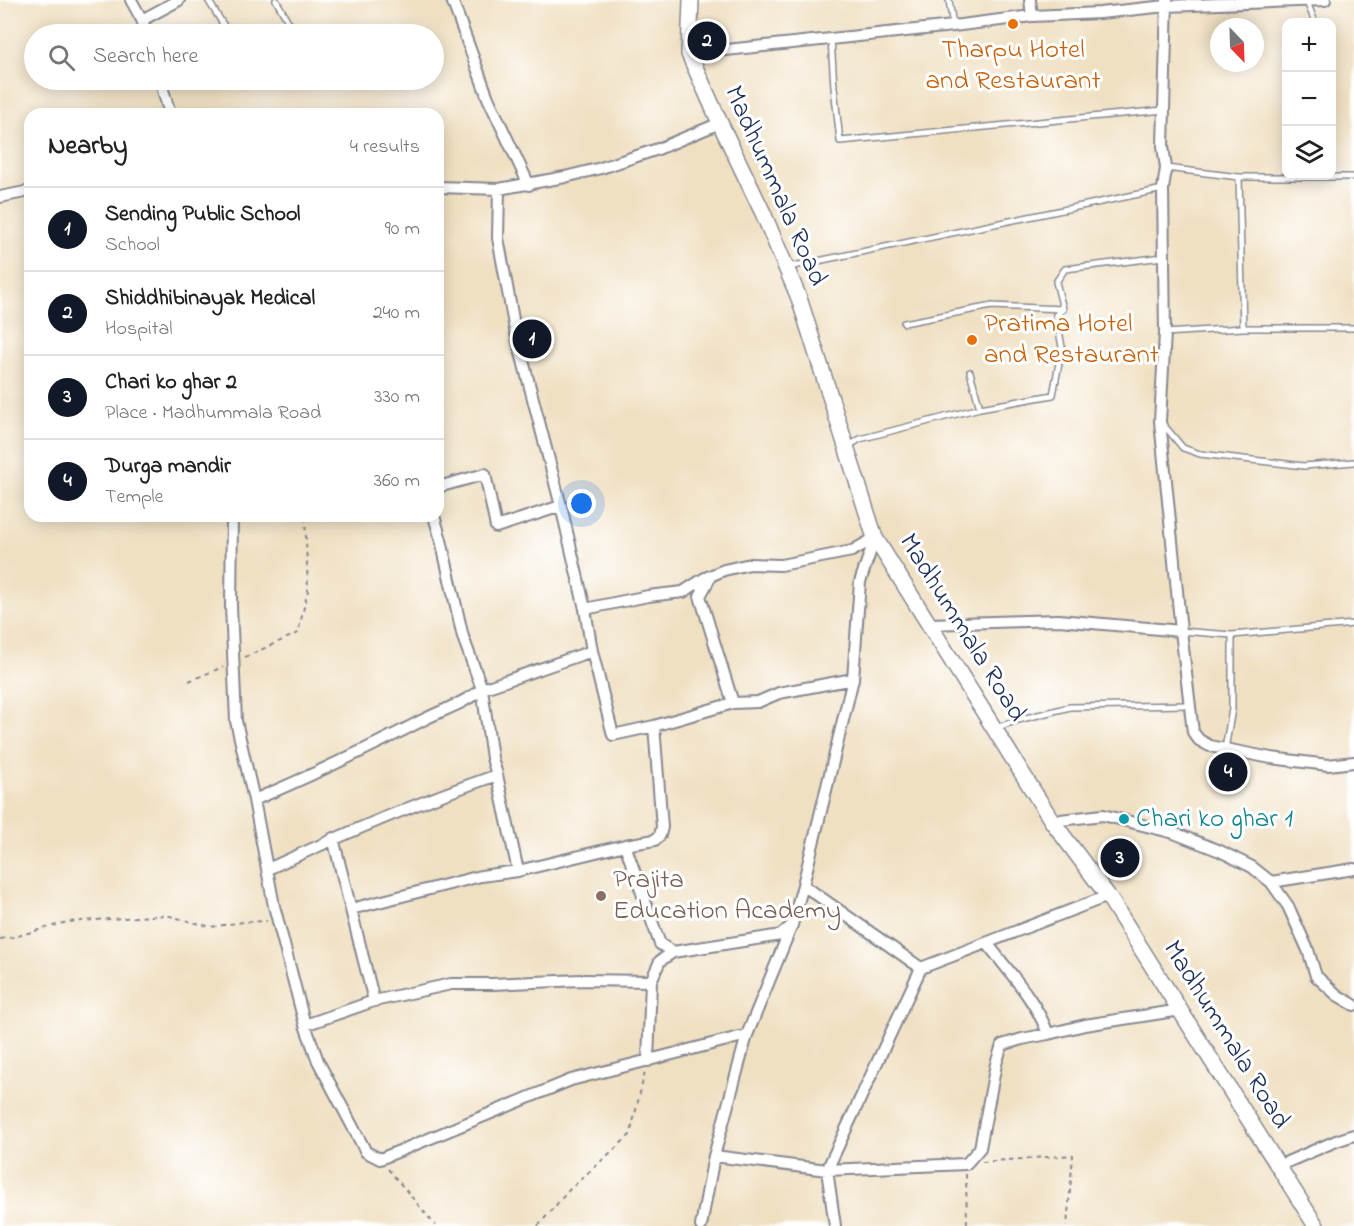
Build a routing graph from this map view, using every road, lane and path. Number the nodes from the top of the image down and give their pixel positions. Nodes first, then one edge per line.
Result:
1 (131, 0) edge
2 (179, 0) edge
3 (208, 0) edge
4 (276, 0) edge
5 (452, 0) edge
6 (691, 0) edge
7 (949, 0) edge
8 (1030, 0) edge
9 (1307, 0) edge
10 (1325, 0) edge
11 (1167, 3) edge
12 (1032, 16) junction
13 (1313, 18) edge
14 (142, 20) junction
15 (143, 24) edge
16 (223, 24) edge
17 (289, 24) edge
18 (953, 26) junction
19 (831, 39) junction
20 (690, 54) junction
21 (163, 90) edge
22 (168, 108) edge
23 (1164, 110) junction
24 (720, 123) junction
25 (1166, 168) junction
26 (1239, 177) junction
27 (1354, 177) edge
28 (529, 185) junction
29 (444, 187) edge
30 (499, 189) junction
31 (1163, 189) junction
32 (24, 192) edge
33 (0, 197) edge
34 (1163, 257) junction
35 (786, 268) junction
36 (1063, 309) junction
37 (904, 322) dead end
38 (1243, 328) junction
39 (1354, 328) edge
40 (1165, 333) junction
41 (970, 372) dead end
42 (980, 408) junction
43 (1160, 422) junction
44 (848, 447) junction
45 (1354, 462) edge
46 (444, 485) edge
47 (561, 506) junction
48 (232, 522) edge
49 (305, 522) edge
50 (436, 522) edge
51 (875, 538) junction
52 (712, 575) junction
53 (585, 609) junction
54 (929, 624) junction
55 (1354, 624) edge
56 (1181, 631) junction
57 (1232, 635) junction
58 (592, 651) junction
59 (233, 662) junction
60 (853, 679) junction
61 (189, 681) dead end
62 (482, 689) junction
63 (734, 703) junction
64 (1189, 705) junction
65 (654, 726) junction
66 (995, 728) junction
67 (1225, 749) junction
68 (1354, 762) edge
69 (497, 776) junction
70 (254, 800) junction
71 (1052, 821) junction
72 (333, 838) junction
73 (625, 845) junction
74 (268, 868) junction
75 (1354, 869) edge
76 (518, 872) junction
77 (1271, 882) junction
78 (803, 885) junction
79 (1108, 896) junction
80 (351, 909) junction
81 (279, 921) junction
82 (792, 925) junction
83 (0, 939) edge
84 (987, 943) junction
85 (673, 952) junction
86 (921, 968) junction
87 (651, 981) junction
88 (374, 1001) junction
89 (1354, 1005) edge
90 (303, 1006) dead end
91 (1181, 1010) junction
92 (305, 1025) junction
93 (1047, 1034) junction
94 (747, 1035) junction
95 (648, 1061) junction
96 (1354, 1135) edge
97 (714, 1156) junction
98 (380, 1159) junction
99 (966, 1164) junction
100 (1278, 1166) junction
101 (827, 1170) junction
102 (436, 1226) edge
103 (538, 1226) edge
104 (700, 1226) edge
105 (835, 1226) edge
106 (967, 1226) edge
107 (1067, 1226) edge
108 (1316, 1226) edge

1 - 14 street
2 - 14 street
3 - 16 lane
4 - 17 lane
5 - 28 street
6 - 20 street, Madhummala Road
7 - 18 lane
8 - 12 street
9 - 10 street
9 - 11 street
9 - 13 lane
11 - 12 street
11 - 23 street
12 - 18 street
14 - 15 street
18 - 19 street
19 - 20 street
19 - 23 lane
20 - 24 street, Madhummala Road
21 - 22 street
23 - 25 street
24 - 28 street
24 - 35 street, Madhummala Road
25 - 26 lane
25 - 31 street
26 - 27 lane
26 - 38 lane
28 - 30 street
29 - 30 street
30 - 47 street
31 - 34 street
31 - 35 lane
32 - 33 street
34 - 36 lane
34 - 40 street
35 - 44 street, Madhummala Road
36 - 37 lane
36 - 42 lane
38 - 39 lane
38 - 40 lane
40 - 43 street
41 - 42 lane
42 - 44 lane
43 - 45 lane
43 - 56 street
44 - 51 street, Madhummala Road
46 - 47 street
47 - 53 street
48 - 59 street
49 - 59 path
50 - 62 street
51 - 52 street
51 - 54 street, Madhummala Road
51 - 60 street
52 - 53 street
52 - 63 street
53 - 58 street
54 - 56 street
54 - 66 street, Madhummala Road
55 - 57 lane
56 - 57 lane
56 - 64 street
57 - 67 lane
58 - 62 street
58 - 65 street
59 - 61 path
59 - 70 street
60 - 63 street
60 - 78 street
62 - 69 street
62 - 70 street
63 - 65 street
64 - 66 lane
64 - 67 street
65 - 73 street
66 - 71 street, Madhummala Road
67 - 68 street
69 - 72 street
69 - 76 street
70 - 74 street
71 - 77 street
71 - 79 street, Madhummala Road
72 - 74 street
72 - 80 street
73 - 76 street
73 - 85 street
74 - 81 street
75 - 77 street
76 - 80 street
77 - 89 street
78 - 82 street
78 - 86 street
79 - 84 street
79 - 91 street, Madhummala Road
80 - 88 street
81 - 83 path
81 - 92 street
82 - 85 street
82 - 94 street
84 - 86 street
84 - 93 street
85 - 87 street
86 - 101 street
87 - 88 street
87 - 95 street
88 - 92 street
90 - 92 street
91 - 93 street
91 - 100 street, Madhummala Road
92 - 98 street
93 - 99 street
94 - 95 street
94 - 97 street
95 - 98 street
95 - 103 path
96 - 100 street
97 - 101 street
97 - 104 street
98 - 102 path
99 - 101 street
99 - 106 path
99 - 107 path
100 - 108 street, Madhummala Road
101 - 105 street

